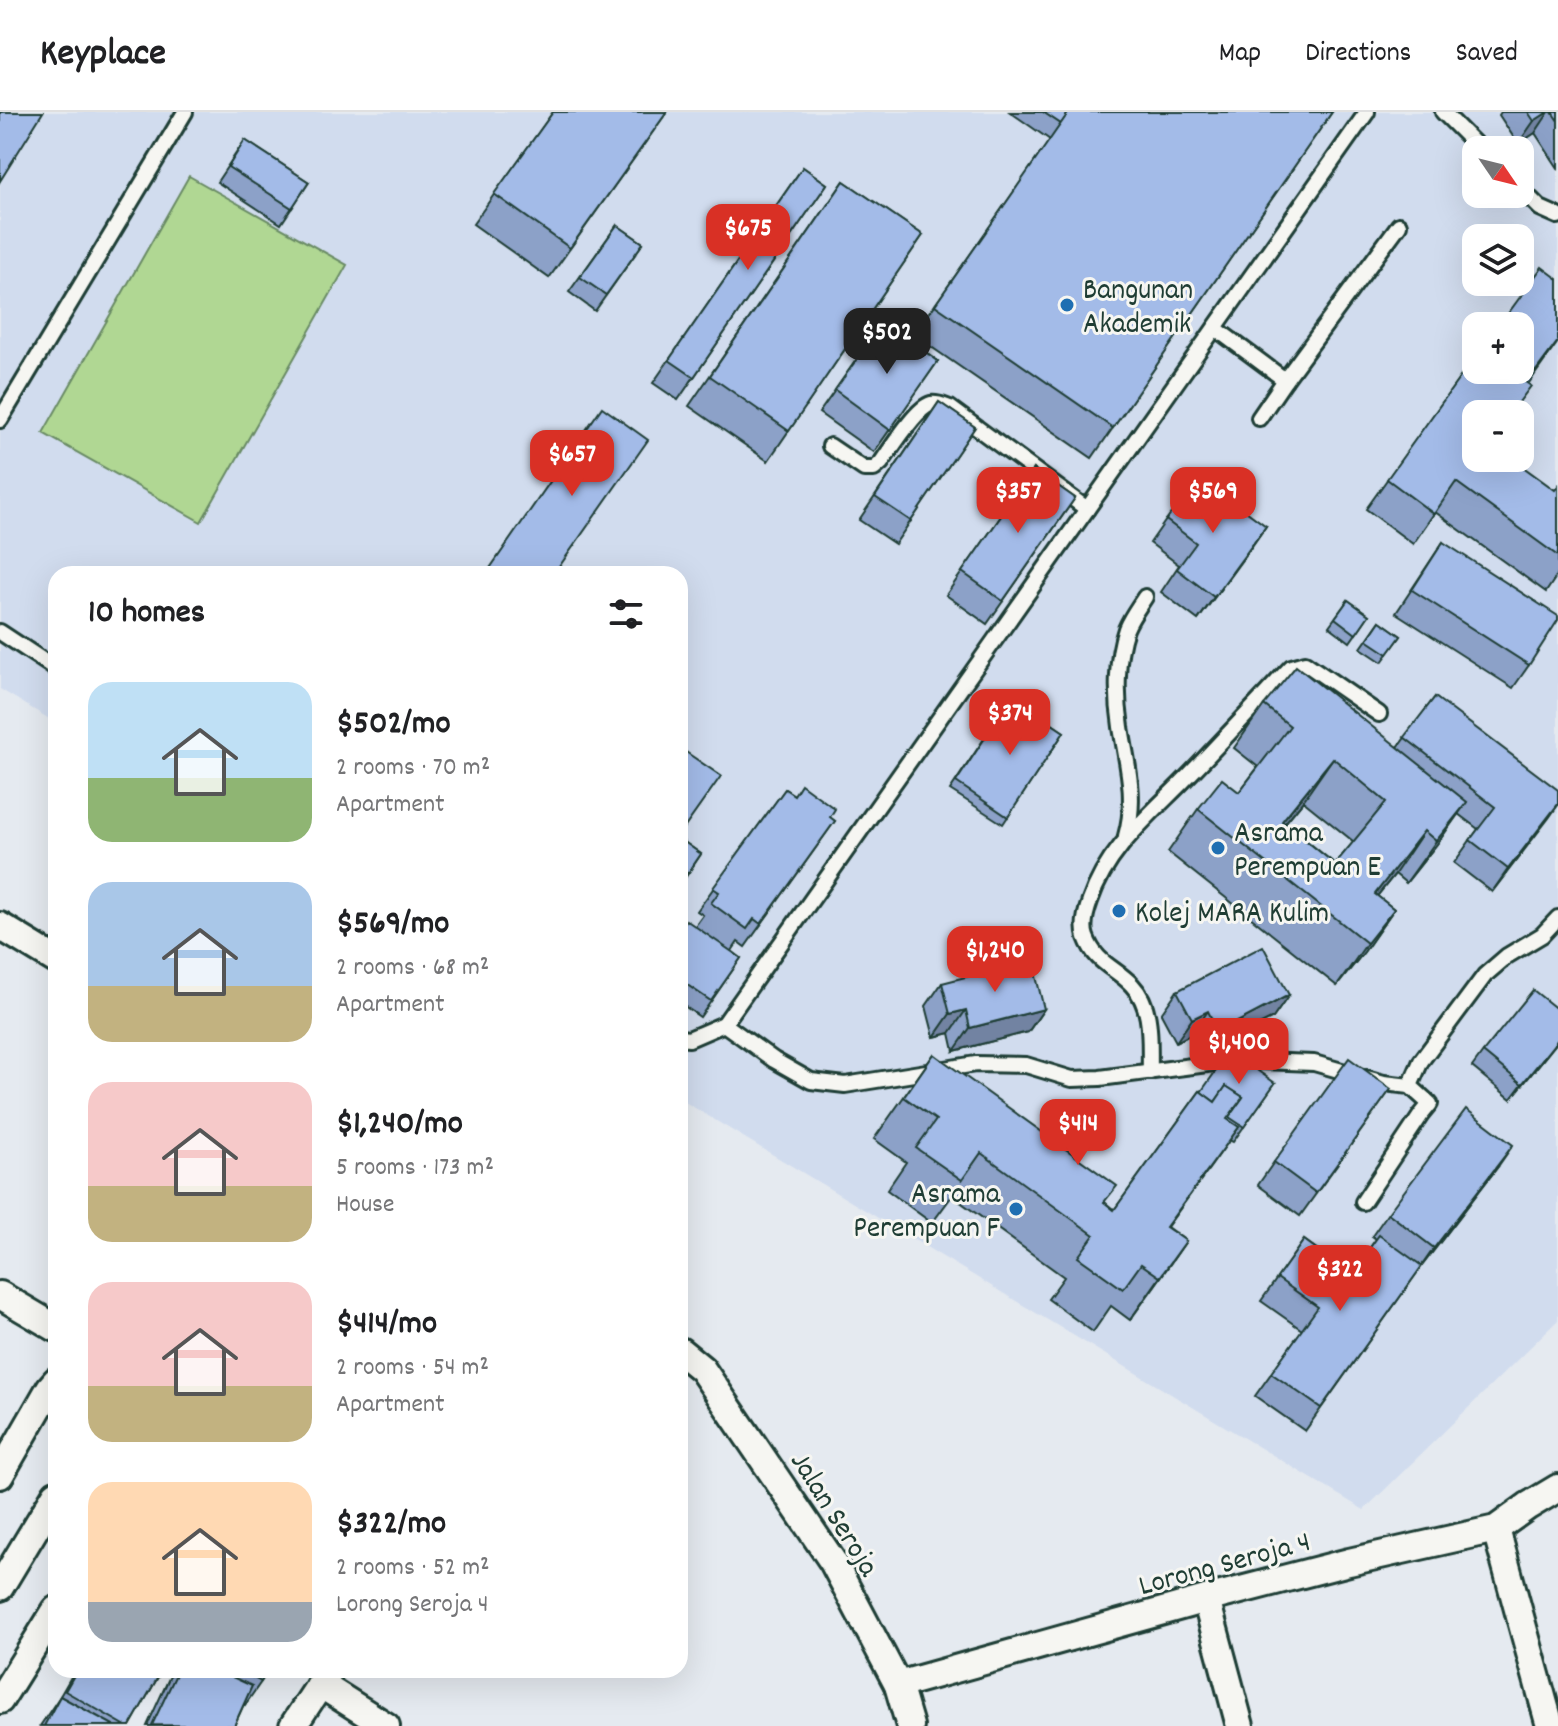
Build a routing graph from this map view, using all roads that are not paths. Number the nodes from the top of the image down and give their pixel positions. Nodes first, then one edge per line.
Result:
1 (185, 112) edge
2 (1367, 112) edge
3 (1443, 112) edge
4 (1467, 136) edge
5 (1534, 202) edge
6 (1558, 216) edge
7 (1399, 225) dead end
8 (1215, 328) junction
9 (1285, 380) junction
10 (1259, 418) dead end
11 (0, 420) edge
12 (830, 446) dead end
13 (1087, 509) junction
14 (1145, 597) dead end
15 (0, 632) edge
16 (48, 664) edge
17 (1379, 714) dead end
18 (1124, 840) junction
19 (1558, 918) edge
20 (0, 926) edge
21 (48, 955) edge
22 (724, 1024) junction
23 (688, 1039) edge
24 (1150, 1072) junction
25 (1410, 1086) junction
26 (1363, 1202) dead end
27 (0, 1295) edge
28 (48, 1323) edge
29 (688, 1358) edge
30 (48, 1391) edge
31 (0, 1475) edge
32 (1558, 1488) edge
33 (48, 1507) edge
34 (1496, 1529) junction
35 (0, 1587) edge
36 (1206, 1599) junction
37 (48, 1623) edge
38 (324, 1678) edge
39 (326, 1678) edge
40 (898, 1685) junction
41 (0, 1700) edge
42 (293, 1726) edge
43 (386, 1726) edge
44 (910, 1726) edge
45 (1240, 1726) edge
46 (1550, 1726) edge

1 - 11 lane
2 - 8 lane
3 - 4 lane
5 - 6 lane
7 - 9 lane
8 - 9 lane
8 - 13 lane
9 - 10 lane
12 - 13 lane
13 - 22 lane
14 - 18 lane
15 - 16 lane
17 - 18 lane
18 - 24 lane
19 - 25 lane
20 - 21 street
22 - 23 lane
22 - 24 lane
24 - 25 lane
25 - 26 lane
27 - 28 street
29 - 40 street, Jalan Seroja
30 - 31 street
32 - 34 street, Lorong Seroja 4
33 - 35 street
34 - 36 street, Lorong Seroja 4
34 - 46 street
36 - 40 street, Lorong Seroja 4
36 - 45 street
37 - 41 street
38 - 42 street
39 - 43 street
40 - 44 street, Jalan Seroja

